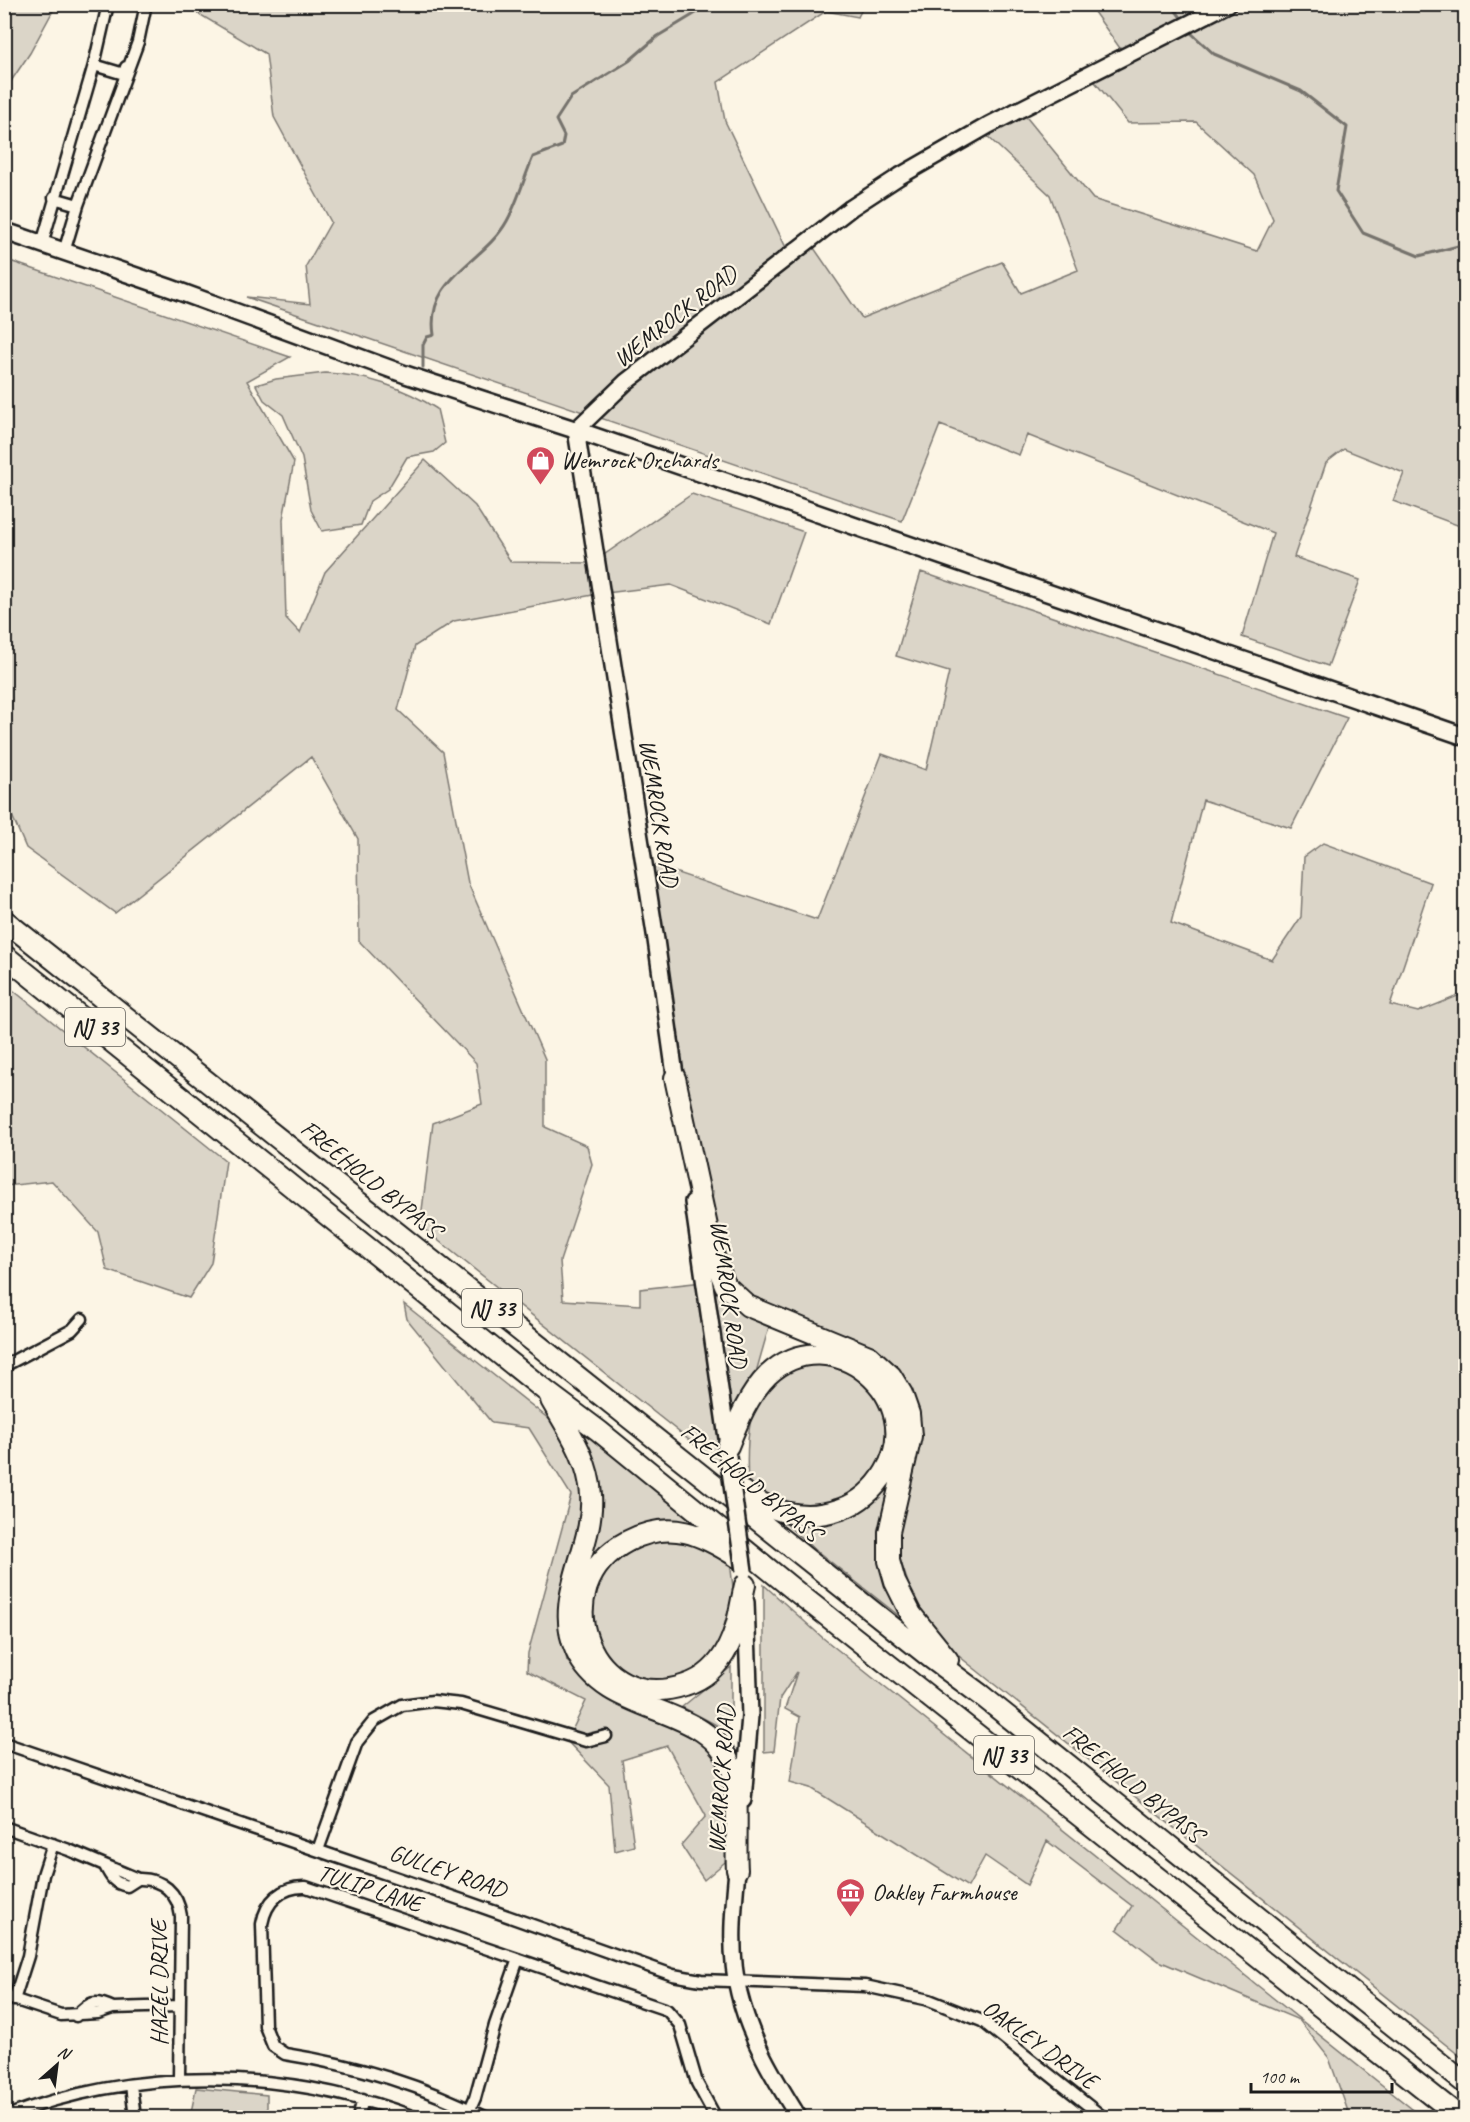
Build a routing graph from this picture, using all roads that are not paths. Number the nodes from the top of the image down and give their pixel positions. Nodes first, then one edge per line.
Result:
1 (108, 4) edge
2 (146, 4) edge
3 (1228, 4) edge
4 (94, 65) junction
5 (124, 74) junction
6 (54, 198) junction
7 (78, 205) junction
8 (4, 231) edge
9 (42, 244) junction
10 (64, 252) junction
11 (576, 430) junction
12 (1466, 737) edge
13 (4, 920) edge
14 (4, 955) edge
15 (675, 1078) junction
16 (82, 1319) dead end
17 (4, 1366) edge
18 (586, 1383) junction
19 (547, 1392) junction
20 (728, 1451) junction
21 (744, 1578) junction
22 (981, 1695) junction
23 (933, 1699) junction
24 (606, 1736) dead end
25 (4, 1743) edge
26 (4, 1827) edge
27 (53, 1844) junction
28 (318, 1850) junction
29 (737, 1870) junction
30 (518, 1959) junction
31 (737, 1982) junction
32 (9, 1998) edge
33 (179, 2006) junction
34 (179, 2078) junction
35 (1466, 2084) edge
36 (131, 2085) junction
37 (363, 2099) junction
38 (468, 2113) edge
39 (6, 2117) edge
40 (135, 2118) edge
41 (358, 2118) edge
42 (417, 2118) edge
43 (487, 2118) edge
44 (716, 2118) edge
45 (799, 2118) edge
46 (1104, 2118) edge
47 (1461, 2118) edge

1 - 4 street
2 - 5 street
3 - 11 street, WEMROCK ROAD
4 - 5 street
4 - 6 street
5 - 7 street
6 - 7 street
6 - 9 street
7 - 10 street
8 - 9 main road
9 - 10 main road
10 - 11 main road
11 - 12 main road
11 - 15 street, WEMROCK ROAD
13 - 18 highway, FREEHOLD BYPASS / NJ 33
14 - 19 highway, NJ 33
15 - 20 street, WEMROCK ROAD
15 - 22 highway
16 - 17 street
18 - 20 highway
18 - 22 highway, FREEHOLD BYPASS / NJ 33
19 - 23 highway, NJ 33
19 - 29 highway
20 - 21 street, WEMROCK ROAD, bridge
21 - 23 highway
21 - 29 street, WEMROCK ROAD
22 - 35 highway, FREEHOLD BYPASS / NJ 33
23 - 47 highway, NJ 33
24 - 28 street
25 - 28 street, GULLEY ROAD
26 - 27 street, HAZEL DRIVE
27 - 32 street
27 - 33 street, HAZEL DRIVE
28 - 31 street, GULLEY ROAD
29 - 31 street, WEMROCK ROAD
30 - 38 street
30 - 38 street, TULIP LANE
30 - 44 street, TULIP LANE
31 - 45 street
31 - 46 street, OAKLEY DRIVE
32 - 33 street
33 - 34 street, HAZEL DRIVE
34 - 36 street
34 - 37 street
36 - 39 street
36 - 40 street
37 - 41 street
37 - 42 street
38 - 43 street, TULIP LANE

